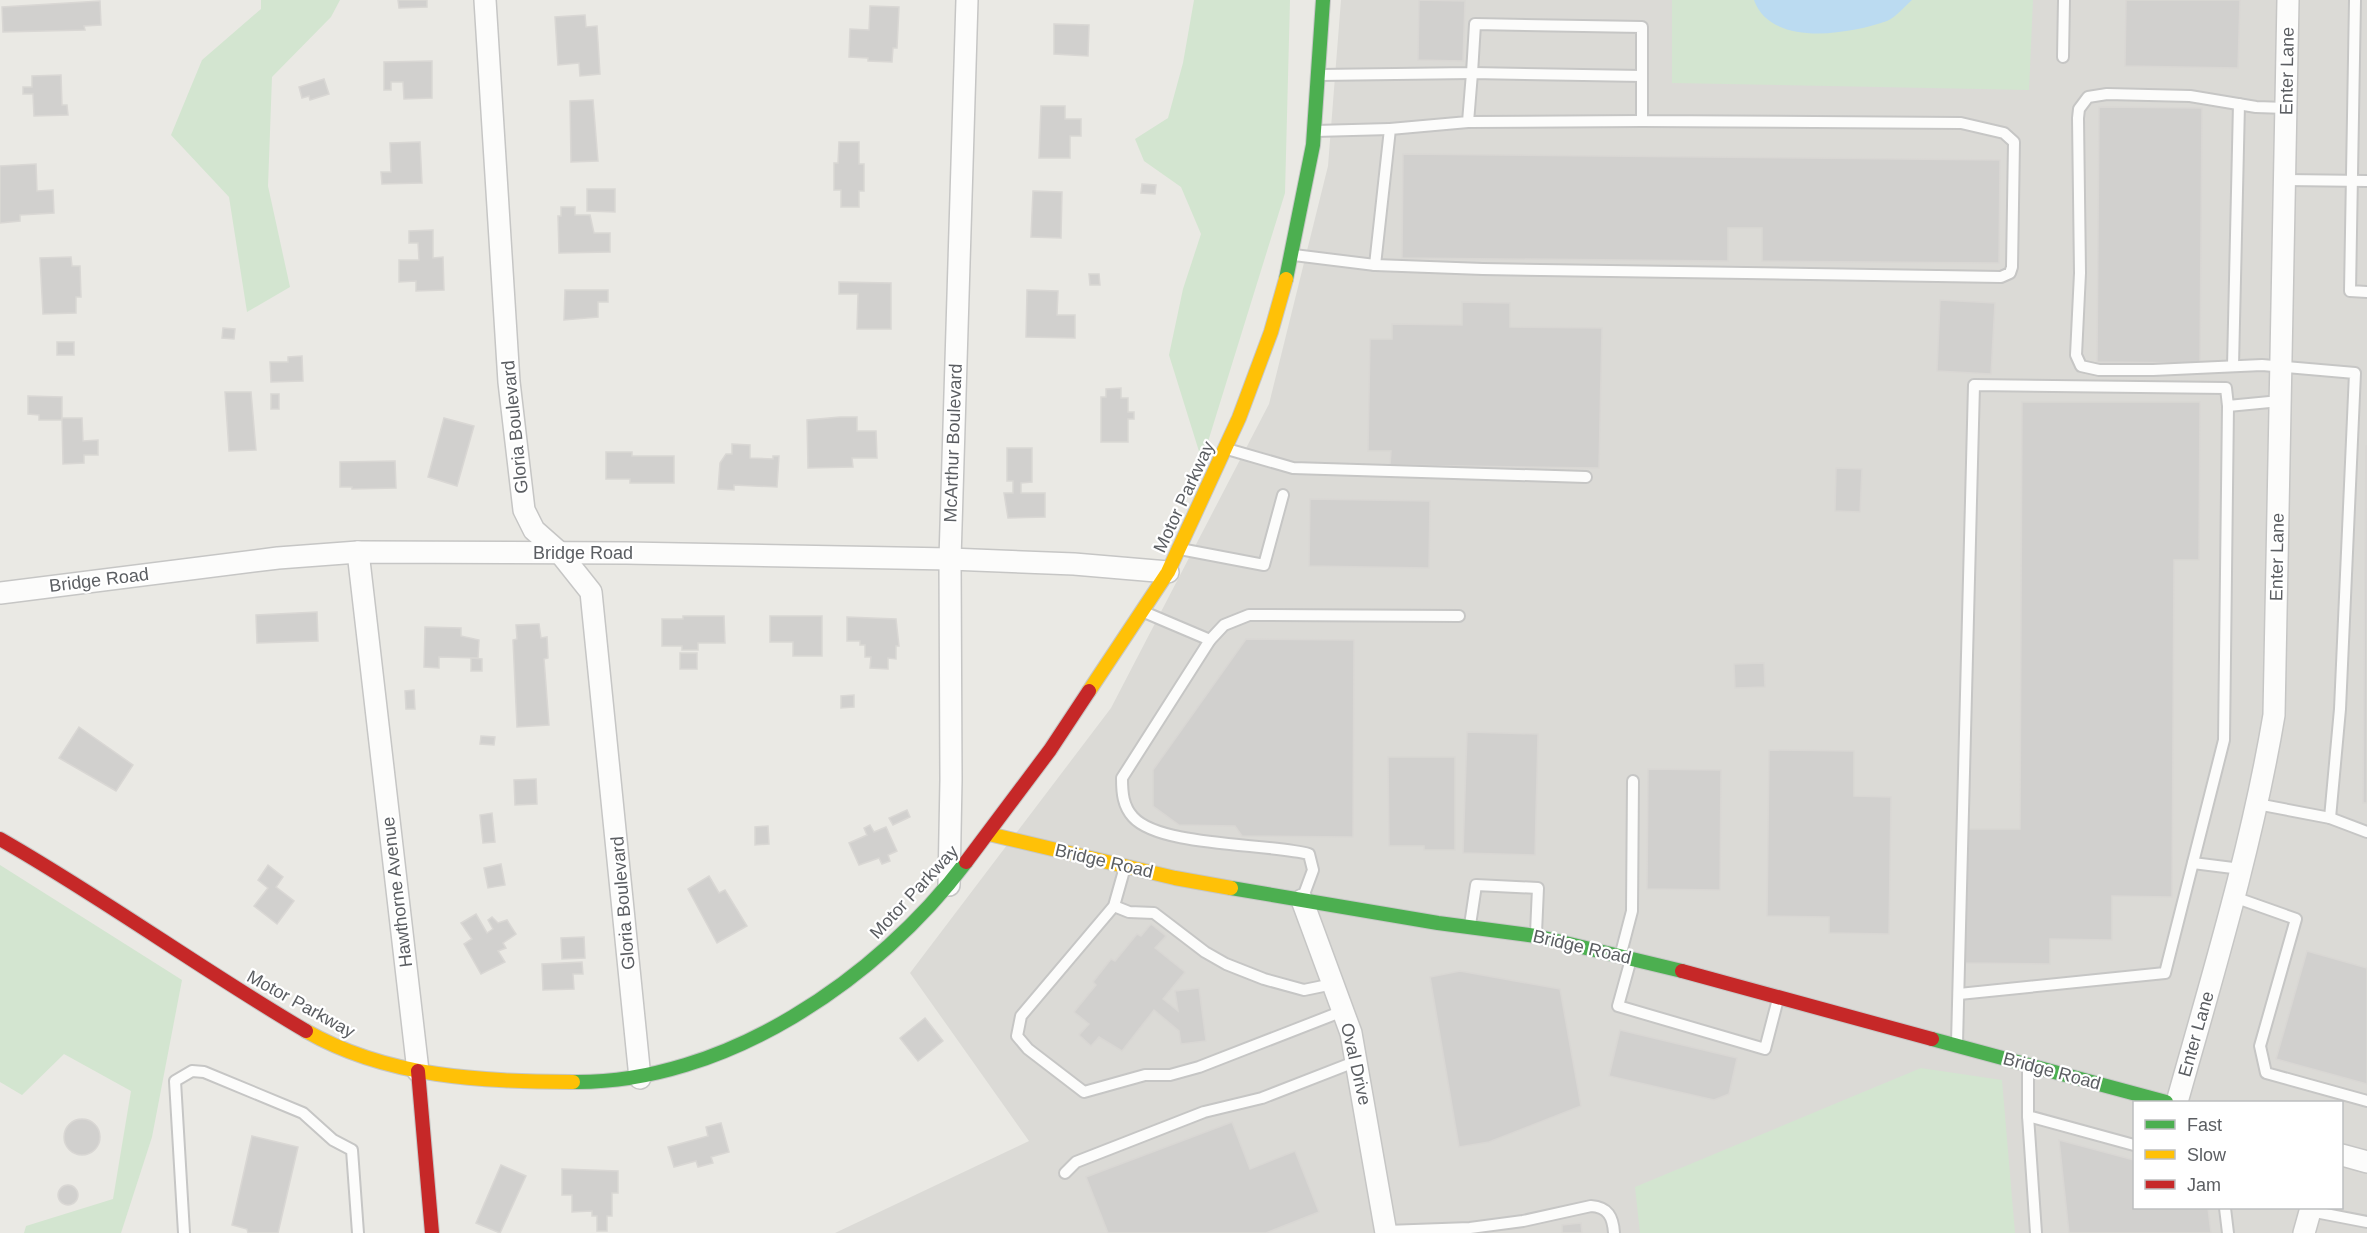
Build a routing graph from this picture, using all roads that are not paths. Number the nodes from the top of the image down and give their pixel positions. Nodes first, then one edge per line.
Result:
1 (485, 0) edge
2 (967, 0) edge
3 (1323, 0) edge
4 (2064, 0) edge
5 (2288, 0) edge
6 (2355, 0) edge
7 (2063, 57) dead end
8 (1472, 73) junction
9 (1319, 75) junction
10 (1642, 76) junction
11 (2239, 104) junction
12 (2286, 108) junction
13 (1642, 121) junction
14 (1468, 122) junction
15 (1390, 129) junction
16 (1314, 131) junction
17 (2284, 180) junction
18 (2352, 180) junction
19 (2367, 181) edge
20 (1293, 255) junction
21 (1375, 265) junction
22 (2367, 292) edge
23 (2233, 366) junction
24 (2281, 366) junction
25 (2280, 401) junction
26 (2228, 406) junction
27 (1226, 449) junction
28 (1586, 477) dead end
29 (1283, 495) dead end
30 (1180, 549) junction
31 (358, 552) junction
32 (560, 553) junction
33 (950, 559) junction
34 (1168, 572) junction
35 (0, 593) edge
36 (1143, 612) junction
37 (1460, 616) dead end
38 (1210, 640) junction
39 (1633, 781) dead end
40 (2257, 804) junction
41 (2330, 818) junction
42 (2367, 832) edge
43 (989, 834) junction
44 (0, 838) edge
45 (2193, 863) junction
46 (1125, 866) junction
47 (2241, 869) junction
48 (949, 885) junction
49 (2234, 897) junction
50 (1302, 900) junction
51 (1114, 906) junction
52 (1470, 927) junction
53 (1536, 936) junction
54 (1625, 957) junction
55 (1333, 984) junction
56 (1959, 994) junction
57 (1778, 998) junction
58 (1343, 1011) junction
59 (1957, 1046) junction
60 (1357, 1061) junction
61 (2028, 1065) junction
62 (418, 1071) junction
63 (640, 1078) junction
64 (2162, 1101) edge
65 (2177, 1101) edge
66 (2367, 1101) edge
67 (2028, 1116) junction
68 (2133, 1145) edge
69 (2343, 1155) edge
70 (2367, 1162) edge
71 (1065, 1173) dead end
72 (2225, 1209) edge
73 (2311, 1209) edge
74 (2367, 1222) edge
75 (1453, 1231) edge
76 (1386, 1232) edge
77 (184, 1233) edge
78 (358, 1233) edge
79 (432, 1233) edge
80 (1614, 1233) edge
81 (2036, 1233) edge
82 (2228, 1233) edge
83 (2304, 1233) edge

1 - 32 street, Gloria Boulevard
2 - 33 street, McArthur Boulevard
3 - 9 main road, Motor Parkway
4 - 7 lane
5 - 12 street, Enter Lane
6 - 18 lane
8 - 9 lane
8 - 10 lane
8 - 10 lane
8 - 14 lane
9 - 16 main road, Motor Parkway
10 - 13 lane
11 - 12 lane
11 - 23 lane
11 - 23 lane
12 - 17 street, Enter Lane
13 - 14 lane
13 - 21 lane
14 - 15 lane
15 - 16 lane
15 - 21 lane
16 - 20 main road, Motor Parkway
17 - 18 lane
17 - 24 street, Enter Lane
18 - 19 lane
18 - 22 lane
20 - 21 lane
20 - 27 main road, Motor Parkway
23 - 24 lane
24 - 25 street, Enter Lane
24 - 41 lane
25 - 26 lane
25 - 40 street, Enter Lane
26 - 45 lane
26 - 56 lane
27 - 28 lane
27 - 30 main road, Motor Parkway
29 - 30 lane
30 - 34 main road, Motor Parkway
31 - 32 street, Bridge Road
31 - 35 street, Bridge Road
31 - 62 street, Hawthorne Avenue
32 - 33 street, Bridge Road
32 - 63 street, Gloria Boulevard
33 - 34 street, Bridge Road
33 - 48 street, McArthur Boulevard
34 - 36 main road, Motor Parkway
36 - 38 lane
36 - 43 main road, Motor Parkway
37 - 38 lane
38 - 50 lane
39 - 54 lane
40 - 41 lane
40 - 47 street, Enter Lane
41 - 42 lane
43 - 46 main road, Bridge Road
43 - 48 main road, Motor Parkway
44 - 62 main road, Motor Parkway
45 - 47 lane
45 - 56 lane
46 - 50 main road, Bridge Road
46 - 51 lane
47 - 49 street, Enter Lane
48 - 63 main road, Motor Parkway
49 - 65 street, Enter Lane
49 - 66 lane
50 - 52 main road, Bridge Road
50 - 55 street, Oval Drive
51 - 55 lane
51 - 58 lane
52 - 53 main road, Bridge Road
52 - 53 lane
53 - 54 main road, Bridge Road
54 - 57 main road, Bridge Road
54 - 57 lane
55 - 58 street, Oval Drive
56 - 59 lane
57 - 59 main road, Bridge Road
58 - 60 street, Oval Drive
59 - 61 main road, Bridge Road
60 - 71 lane
60 - 76 street, Oval Drive
61 - 64 main road, Bridge Road
61 - 67 lane
62 - 63 main road, Motor Parkway
62 - 79 main road, Hawthorne Avenue
67 - 68 lane
67 - 81 lane
69 - 70 street
72 - 82 lane
73 - 74 lane
73 - 83 street
75 - 76 lane
75 - 80 lane
77 - 78 lane

